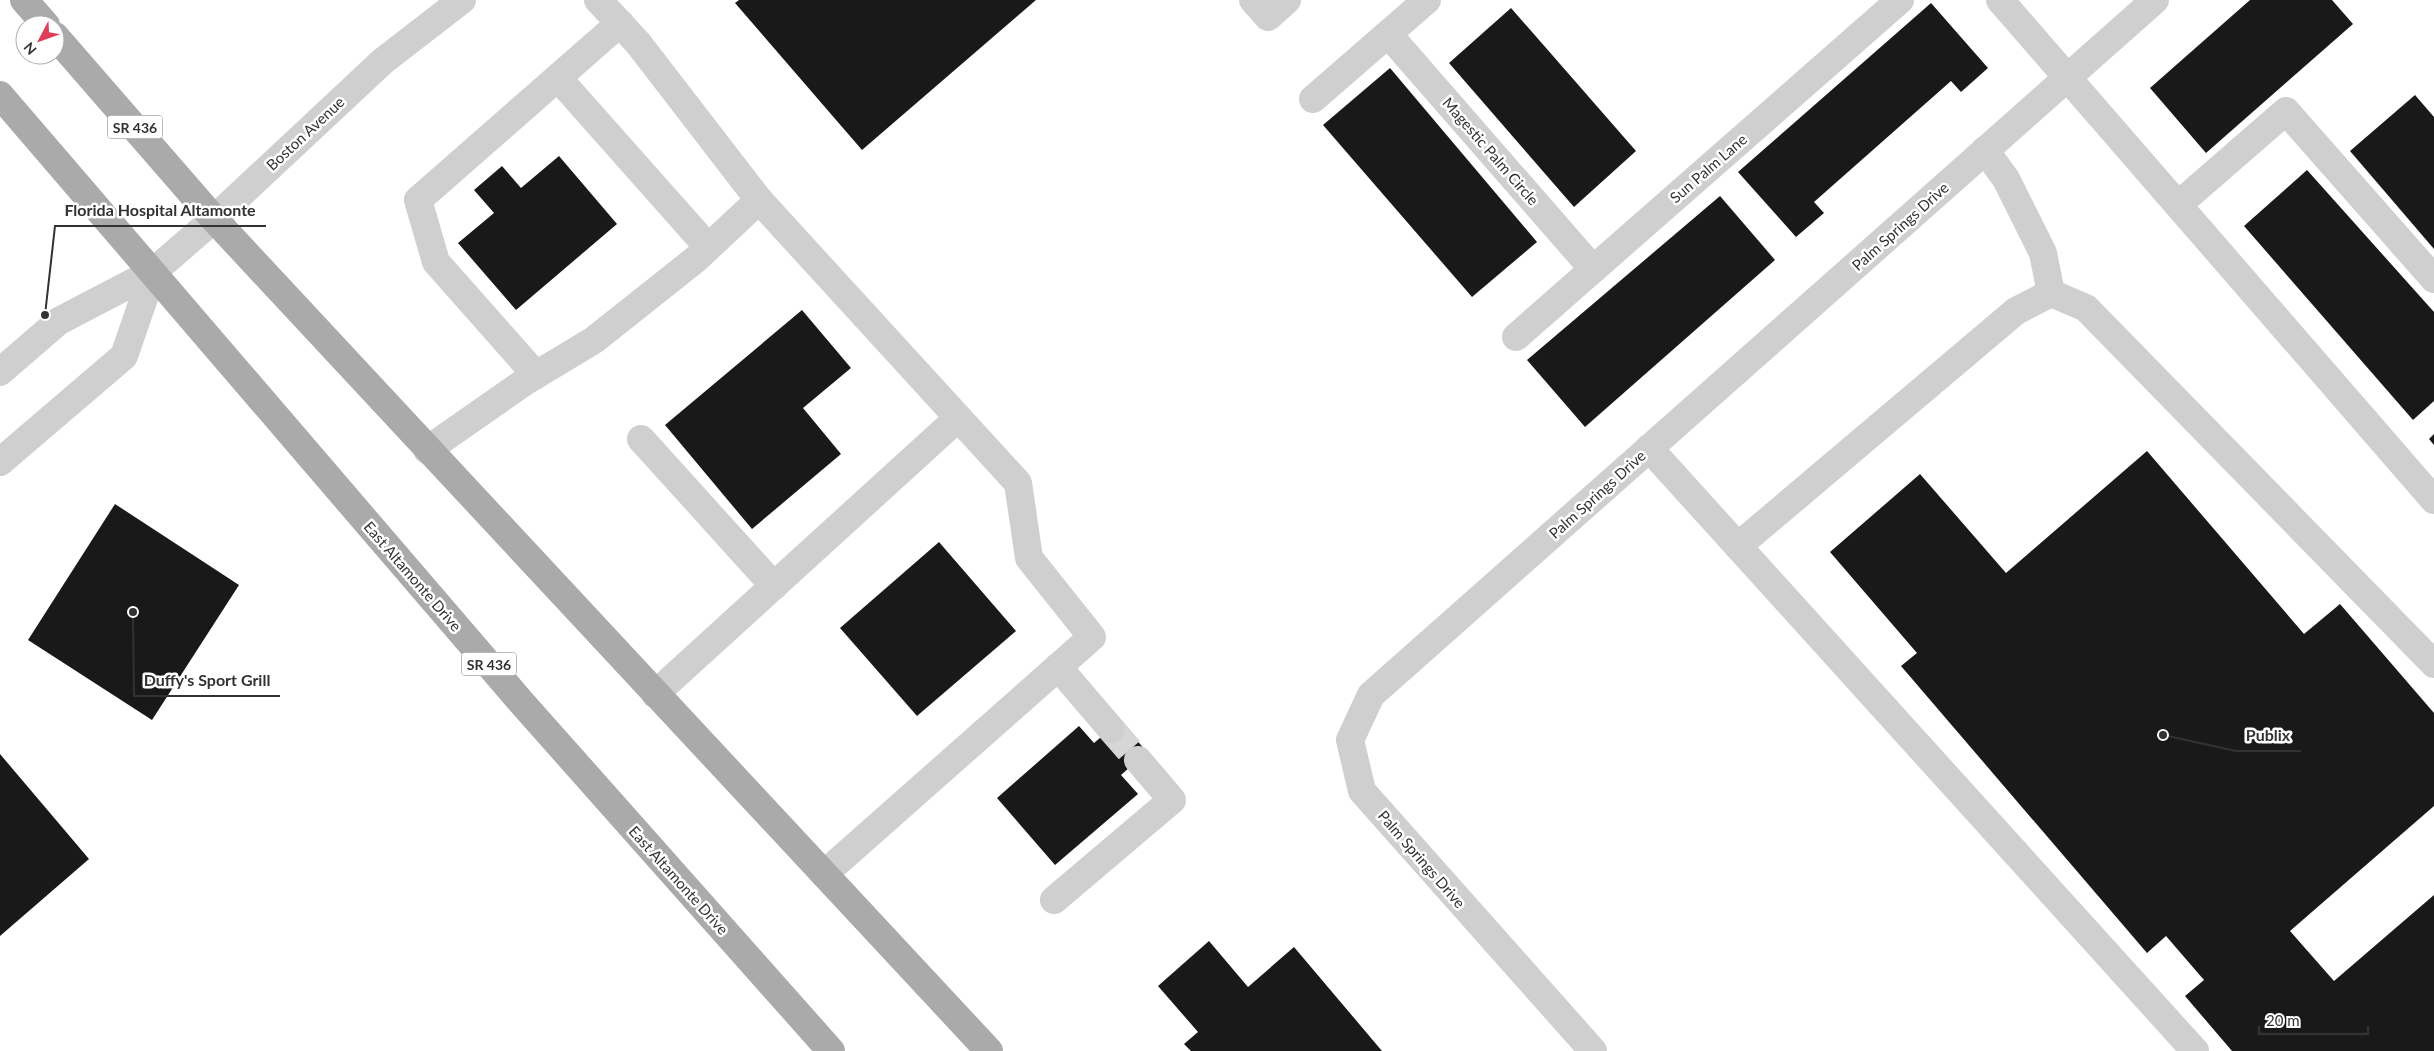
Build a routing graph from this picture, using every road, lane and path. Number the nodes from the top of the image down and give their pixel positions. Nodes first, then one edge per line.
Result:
1 (24, 0) edge
2 (462, 0) edge
3 (598, 0) edge
4 (1253, 0) edge
5 (1287, 0) edge
6 (1427, 0) edge
7 (1900, 0) edge
8 (2000, 0) edge
9 (2155, 0) edge
10 (37, 15) edge
11 (620, 23) junction
12 (1388, 34) junction
13 (65, 48) edge
14 (2068, 77) junction
15 (558, 78) junction
16 (0, 95) edge
17 (1314, 99) dead end
18 (1985, 150) junction
19 (759, 200) junction
20 (2179, 204) junction
21 (214, 219) junction
22 (708, 247) junction
23 (1594, 269) junction
24 (153, 272) junction
25 (2434, 279) edge
26 (2051, 292) junction
27 (1516, 337) dead end
28 (0, 372) edge
29 (536, 375) junction
30 (958, 418) junction
31 (642, 440) dead end
32 (1649, 448) junction
33 (427, 450) junction
34 (0, 462) edge
35 (2434, 500) edge
36 (1738, 546) junction
37 (774, 586) junction
38 (2434, 664) edge
39 (1058, 667) junction
40 (655, 694) junction
41 (1111, 729) tunnel mouth
42 (1138, 760) tunnel mouth
43 (824, 874) junction
44 (1054, 900) dead end
45 (1587, 1049) edge
46 (831, 1051) edge
47 (989, 1051) edge
48 (2195, 1051) edge

1 - 10 main road
2 - 21 street, Boston Avenue
3 - 11 street
4 - 5 street
6 - 12 street
7 - 23 street, Sun Palm Lane
8 - 14 street
9 - 14 street, Palm Springs Drive
11 - 15 street
11 - 19 street
12 - 17 street
12 - 23 street, Magestic Palm Circle
13 - 21 main road, SR 436
14 - 18 street, Palm Springs Drive
14 - 20 street
15 - 22 street
15 - 29 street
16 - 24 main road, East Altamonte Drive / SR 436
18 - 26 street
18 - 32 street, Palm Springs Drive
19 - 22 street
19 - 30 street
20 - 25 street
20 - 35 street
21 - 24 street, Boston Avenue
21 - 33 main road, SR 436
22 - 29 street
23 - 27 street, Sun Palm Lane
24 - 28 street, Boston Avenue
24 - 34 street, Boston Avenue
24 - 46 main road, East Altamonte Drive / SR 436
26 - 36 street
26 - 38 street
29 - 33 street
30 - 37 street
30 - 39 street
31 - 37 street
32 - 36 street
32 - 45 street, Palm Springs Drive
33 - 40 main road, SR 436
36 - 48 street
37 - 40 street
39 - 41 street
39 - 43 street
40 - 43 main road, SR 436
42 - 44 street
43 - 47 main road, SR 436

